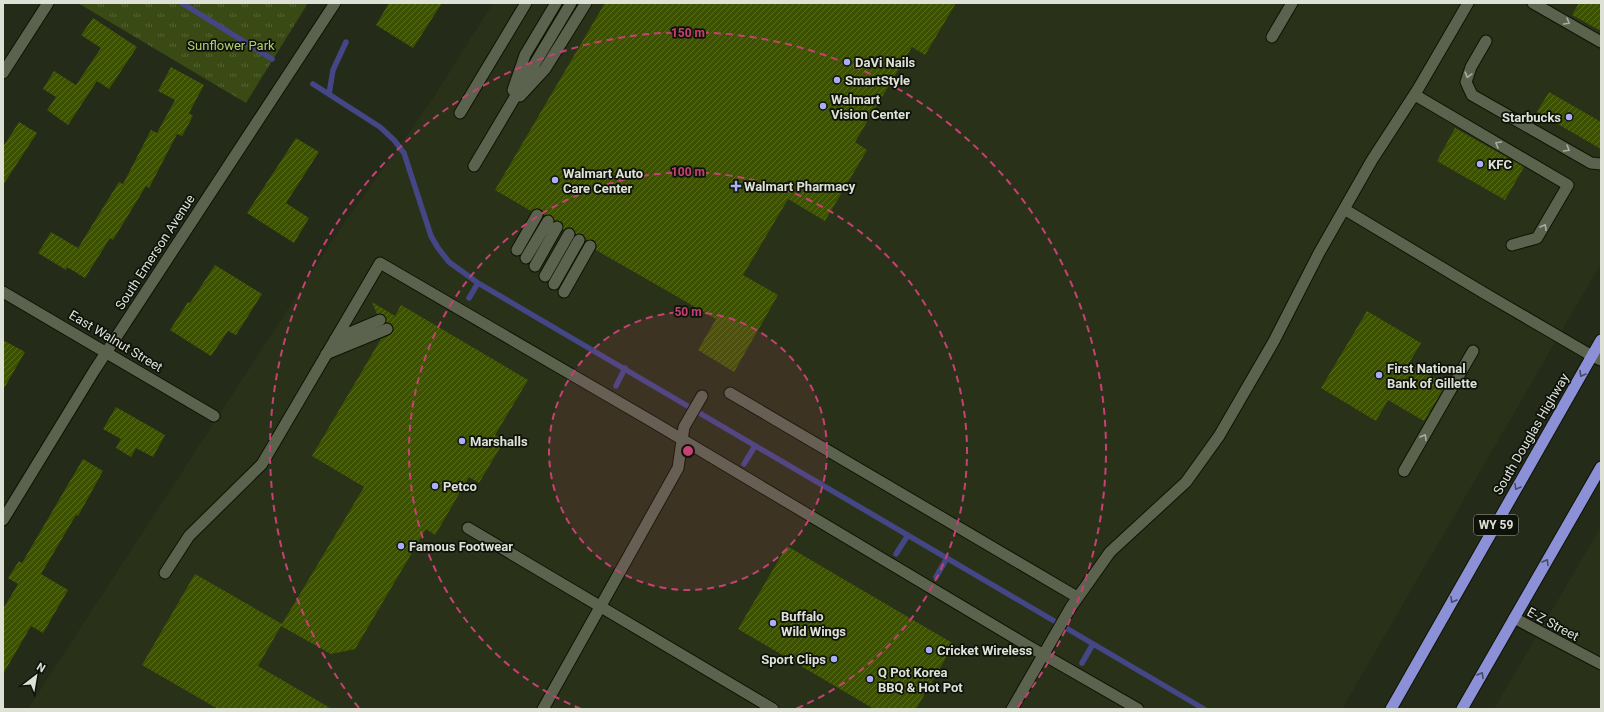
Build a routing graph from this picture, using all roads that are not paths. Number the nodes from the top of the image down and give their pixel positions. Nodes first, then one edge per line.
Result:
1 (48, 3) edge
2 (335, 3) edge
3 (526, 3) edge
4 (556, 3) edge
5 (570, 3) edge
6 (586, 3) edge
7 (1292, 3) edge
8 (1468, 3) edge
9 (1533, 3) edge
10 (1272, 37) dead end
11 (1486, 41) dead end
12 (1601, 42) edge
13 (3, 73) edge
14 (1415, 95) junction
15 (460, 113) dead end
16 (505, 113) junction
17 (1601, 164) edge
18 (474, 166) dead end
19 (1344, 209) junction
20 (537, 215) dead end
21 (569, 234) dead end
22 (579, 240) dead end
23 (1512, 245) dead end
24 (590, 246) dead end
25 (517, 250) dead end
26 (526, 258) dead end
27 (535, 266) dead end
28 (545, 276) dead end
29 (554, 284) dead end
30 (3, 292) edge
31 (564, 292) dead end
32 (380, 320) dead end
33 (387, 329) dead end
34 (335, 339) junction
35 (1601, 340) edge
36 (1472, 351) dead end
37 (106, 352) junction
38 (326, 354) junction
39 (1597, 358) edge
40 (730, 393) dead end
41 (702, 396) dead end
42 (214, 416) dead end
43 (682, 440) junction
44 (1601, 467) edge
45 (1404, 471) dead end
46 (3, 520) edge
47 (468, 528) dead end
48 (166, 573) dead end
49 (1077, 597) junction
50 (600, 607) junction
51 (1514, 618) junction
52 (1044, 655) junction
53 (1601, 664) edge
54 (543, 709) edge
55 (773, 709) edge
56 (1012, 709) edge
57 (1138, 709) edge
58 (1391, 709) edge
59 (1462, 709) edge

1 - 13 street
2 - 37 street, South Emerson Avenue
3 - 15 street
4 - 16 street
5 - 16 street
6 - 16 street
7 - 10 street
8 - 14 street
9 -> 12 street
11 -> 17 street
14 - 19 street
23 -> 14 street
16 - 18 street
19 - 39 street
19 - 49 street
20 - 25 street
21 - 28 street
22 - 29 street
24 - 31 street
26 - 27 street
30 - 37 street, East Walnut Street
32 - 34 street
33 - 38 street
34 - 38 street
34 - 43 street
35 - 39 highway, South Douglas Highway / WY 59
45 -> 36 street
37 - 42 street, East Walnut Street
37 - 46 street, South Emerson Avenue
38 - 48 street
39 -> 58 highway, South Douglas Highway / WY 59
40 - 49 street
41 - 43 street
43 - 50 street
43 - 52 street
51 -> 44 highway
47 - 50 street
49 - 52 street
50 - 54 street
50 - 55 street
51 - 53 street, E-Z Street
59 -> 51 highway
52 - 56 street
52 - 57 street

